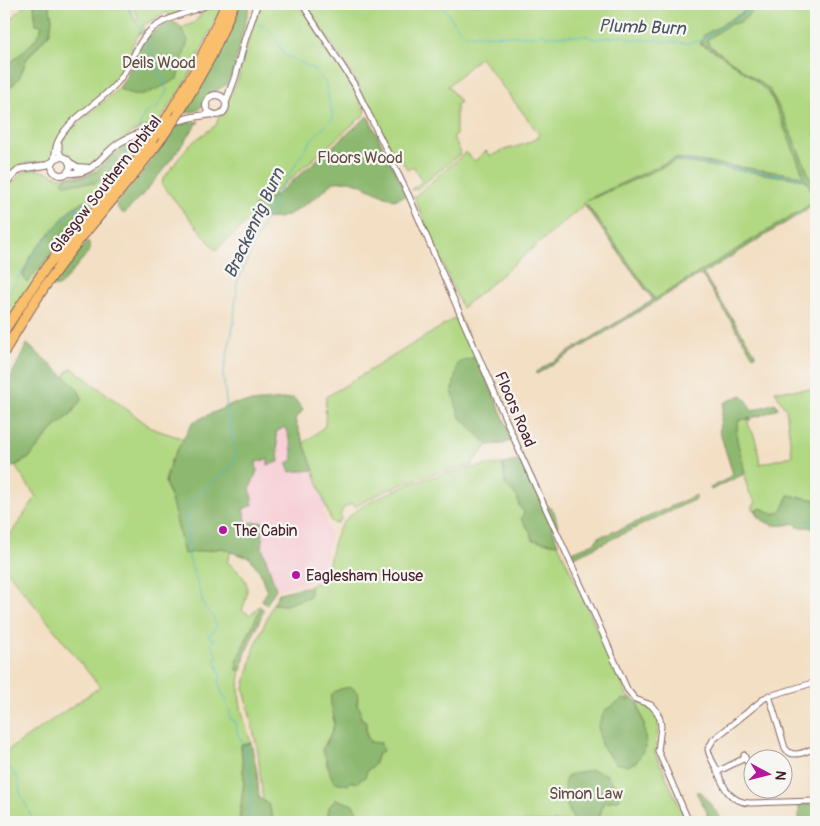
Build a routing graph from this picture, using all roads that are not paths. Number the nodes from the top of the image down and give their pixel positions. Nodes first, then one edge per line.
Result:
1 (210, 4) edge
2 (226, 4) edge
3 (234, 4) edge
4 (257, 4) edge
5 (302, 4) edge
6 (232, 85) junction
7 (216, 95) junction
8 (207, 101) junction
9 (226, 102) junction
10 (213, 114) junction
11 (193, 116) junction
12 (61, 136) junction
13 (62, 157) junction
14 (53, 161) junction
15 (69, 162) junction
16 (37, 166) junction
17 (92, 168) junction
18 (53, 171) junction
19 (67, 173) junction
20 (4, 184) edge
21 (4, 331) edge
22 (4, 352) edge
23 (816, 682) edge
24 (770, 695) junction
25 (816, 748) edge
26 (742, 760) edge
27 (717, 772) junction
28 (816, 800) edge
29 (689, 822) edge

1 - 12 street
2 - 21 highway, Glasgow Southern Orbital, bridge
3 - 22 highway, Glasgow Southern Orbital, bridge
4 - 6 street
5 - 29 street, Floors Road
6 - 7 street
6 - 9 street
7 - 8 street
7 - 9 street
8 - 10 street
8 - 11 street
9 - 10 street
10 - 11 street
11 - 17 street
12 - 13 street
12 - 14 street
13 - 14 street
13 - 15 street
14 - 16 street
14 - 18 street
15 - 17 street
15 - 19 street
16 - 18 street
16 - 20 street
17 - 19 street
18 - 19 street
23 - 24 street
24 - 25 street
24 - 27 street
26 - 27 street
27 - 28 street

